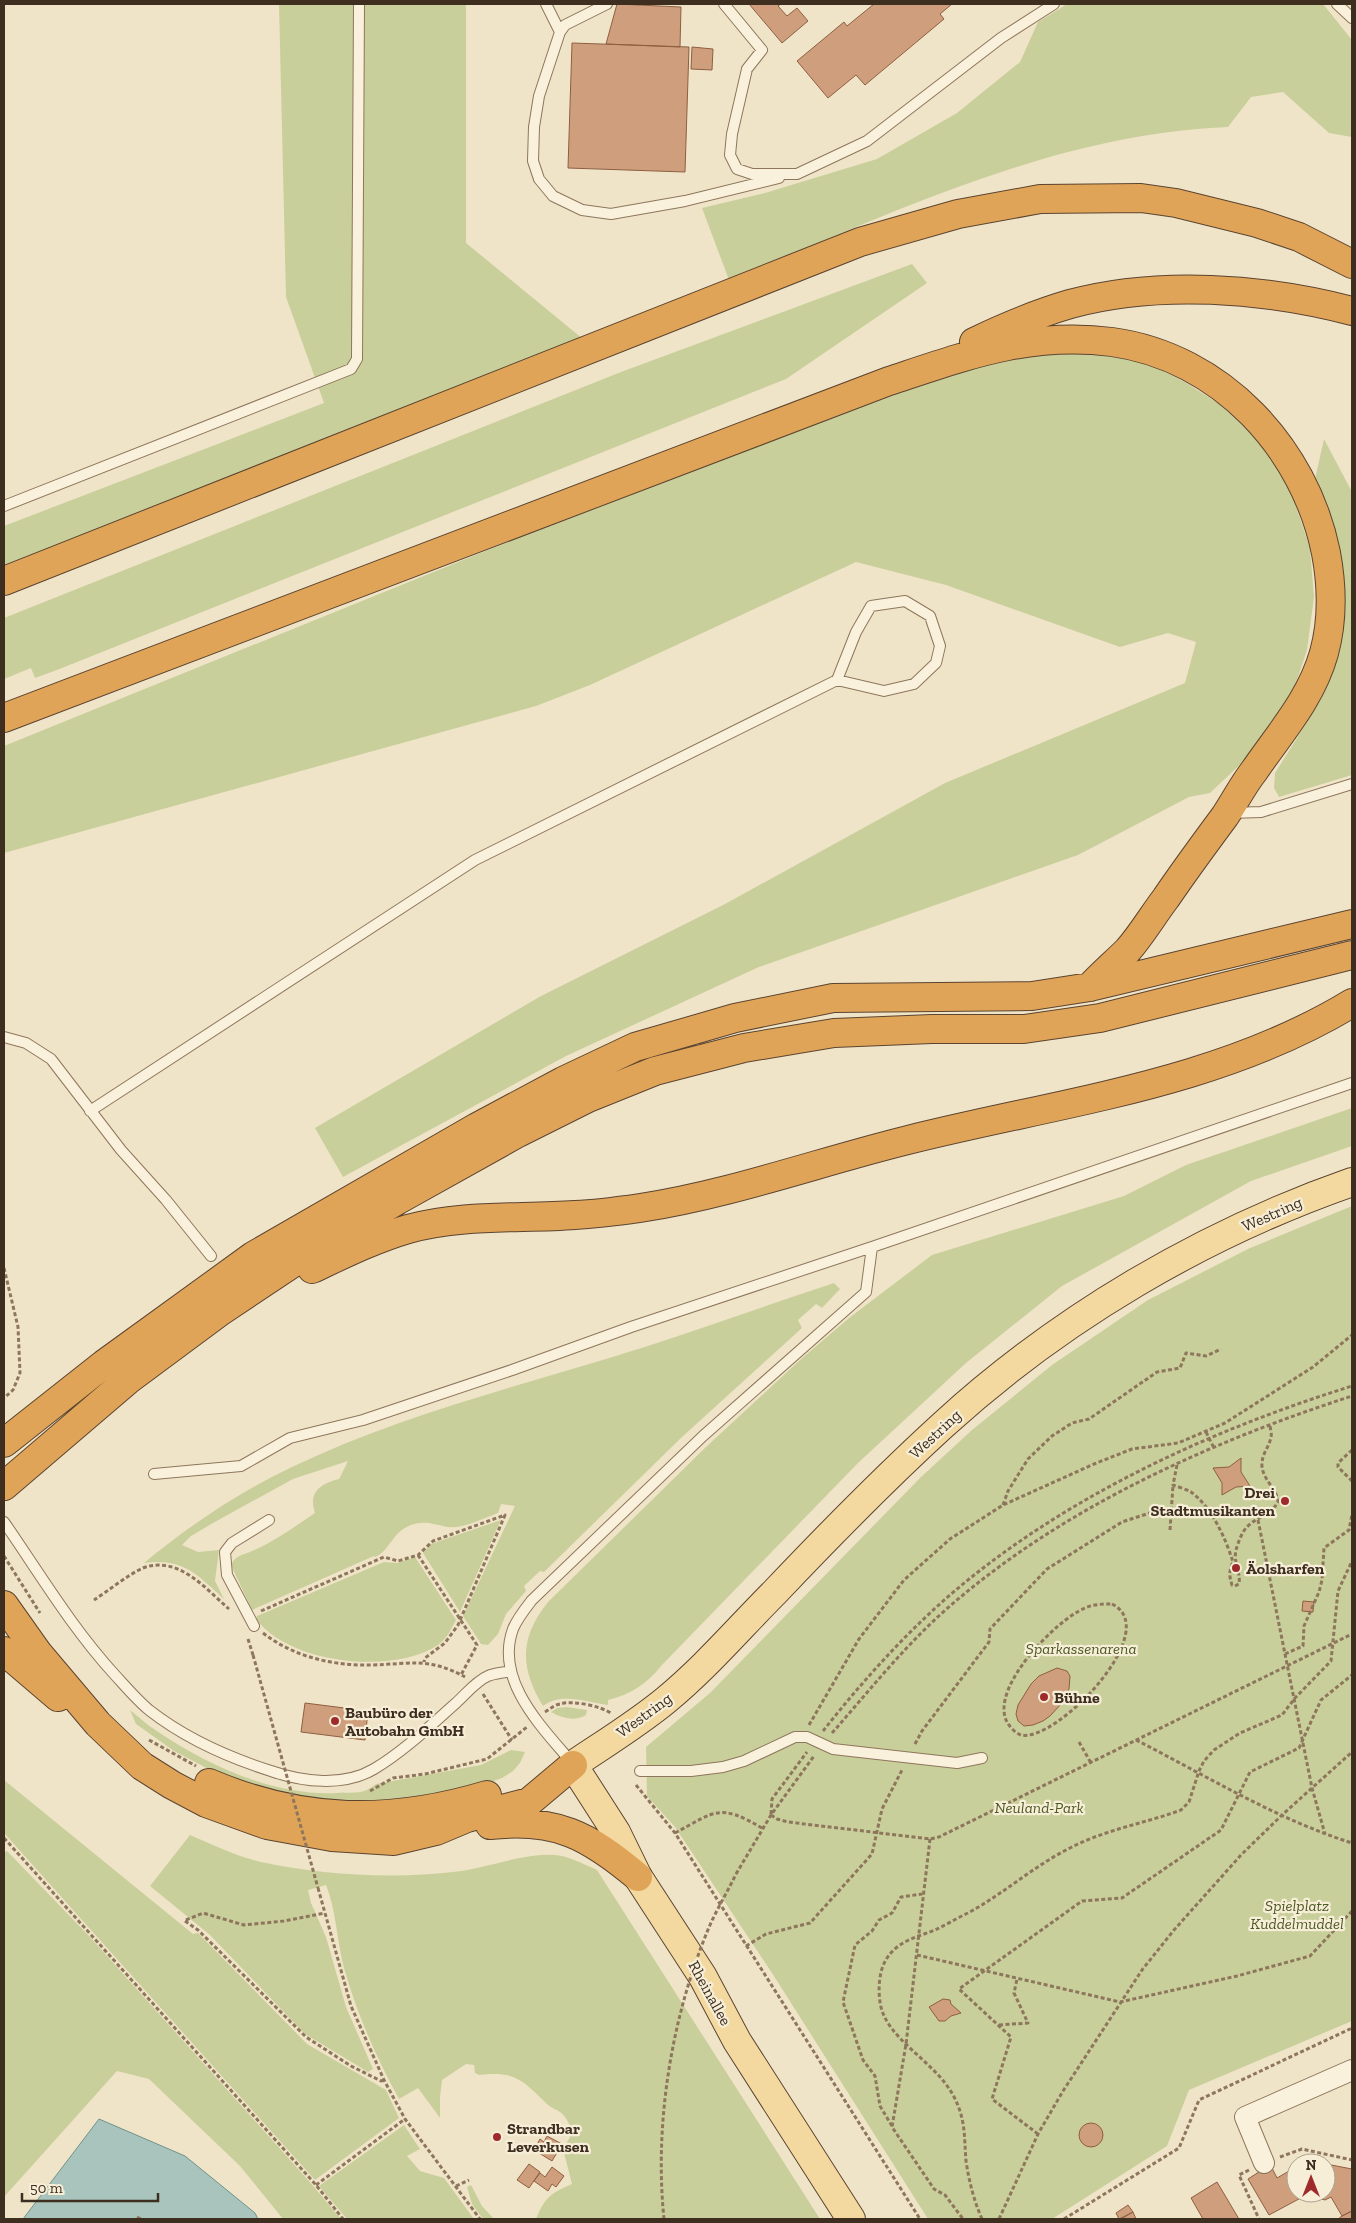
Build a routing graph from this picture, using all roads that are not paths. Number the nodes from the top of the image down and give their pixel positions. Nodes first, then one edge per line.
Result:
1 (359, 4) edge
2 (546, 4) edge
3 (607, 4) edge
4 (724, 4) edge
5 (1054, 4) edge
6 (1337, 4) edge
7 (1352, 18) edge
8 (560, 32) junction
9 (797, 174) junction
10 (1352, 264) edge
11 (1341, 308) edge
12 (889, 381) junction
13 (4, 506) edge
14 (149, 524) junction
15 (4, 581) edge
16 (4, 592) edge
17 (837, 680) junction
18 (4, 718) edge
19 (1352, 784) edge
20 (1226, 813) junction
21 (1352, 924) edge
22 (1352, 955) edge
23 (1090, 986) junction
24 (1352, 1003) edge
25 (4, 1036) edge
26 (1352, 1083) edge
27 (90, 1111) junction
28 (1352, 1182) edge
29 (872, 1247) junction
30 (211, 1256) dead end
31 (221, 1311) junction
32 (4, 1443) edge
33 (154, 1474) dead end
34 (5, 1484) edge
35 (269, 1520) dead end
36 (4, 1522) edge
37 (4, 1584) edge
38 (4, 1605) edge
39 (250, 1629) road end
40 (4, 1651) edge
41 (510, 1671) junction
42 (119, 1746) junction
43 (982, 1758) dead end
44 (573, 1765) junction
45 (640, 1771) dead end
46 (436, 1831) junction
47 (638, 1877) junction
48 (1352, 2070) edge
49 (1264, 2163) road end
50 (851, 2219) edge

1 - 13 lane
2 - 8 lane
3 - 8 lane
4 - 9 lane
5 - 9 lane
6 - 7 lane
8 - 9 lane
10 - 14 highway
11 - 12 highway
12 - 18 highway
12 - 20 highway
14 - 15 highway
14 - 16 highway
17 - 17 lane
17 - 27 lane
19 - 20 lane
20 - 23 highway
21 - 23 highway
22 - 31 highway
23 - 32 highway
24 - 31 highway
25 - 27 lane
26 - 29 lane
27 - 30 lane
28 - 44 main road, Westring
29 - 33 lane
29 - 41 lane
31 - 34 highway
35 - 39 lane
36 - 41 lane
37 - 44 highway
38 - 42 highway
40 - 42 highway
41 - 44 lane
42 - 46 highway
43 - 45 lane
44 - 46 highway
44 - 47 main road, Rheinallee
46 - 47 highway
47 - 50 main road, Rheinallee
48 - 49 street

